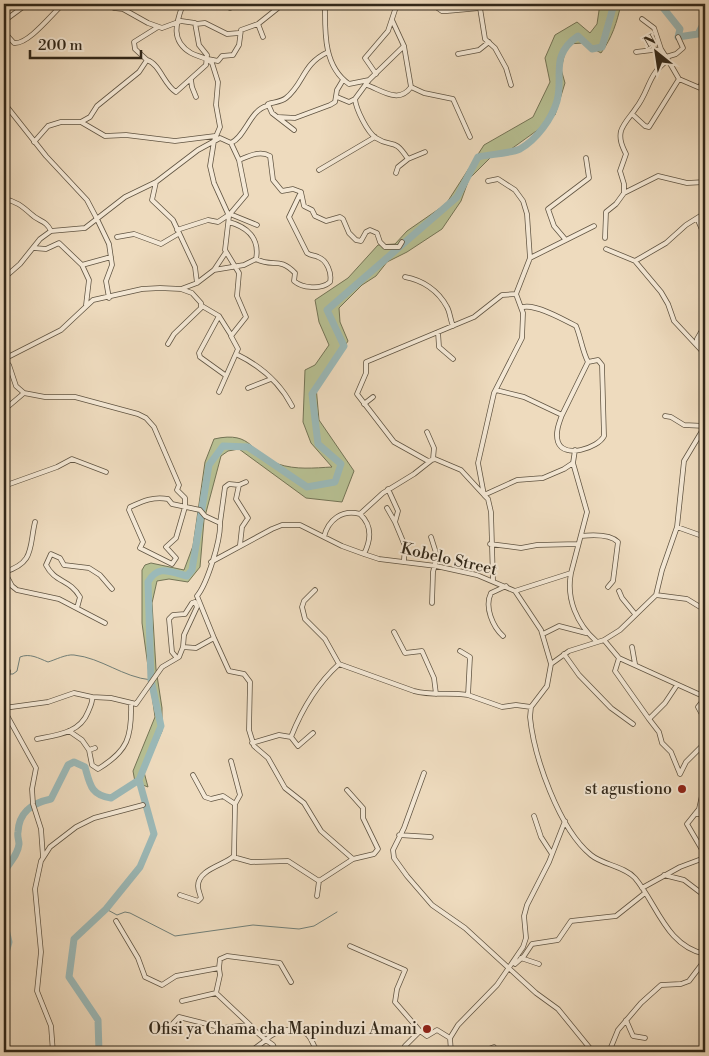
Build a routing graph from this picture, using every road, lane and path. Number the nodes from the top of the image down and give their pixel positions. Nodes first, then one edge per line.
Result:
1 (27, 4) edge
2 (63, 4) edge
3 (110, 4) edge
4 (183, 4) edge
5 (283, 4) edge
6 (325, 4) edge
7 (397, 4) edge
8 (432, 4) edge
9 (490, 4) edge
10 (480, 8) junction
11 (392, 20) junction
12 (642, 20) dead end
13 (4, 21) edge
14 (196, 24) junction
15 (258, 24) junction
16 (175, 25) junction
17 (158, 27) junction
18 (4, 32) edge
19 (240, 33) junction
20 (263, 37) dead end
21 (678, 37) dead end
22 (489, 42) junction
23 (404, 46) junction
24 (661, 49) junction
25 (328, 52) junction
26 (636, 52) dead end
27 (458, 54) dead end
28 (208, 59) junction
29 (667, 59) junction
30 (147, 60) junction
31 (705, 72) edge
32 (376, 74) junction
33 (679, 79) junction
34 (191, 80) junction
35 (343, 80) junction
36 (368, 82) junction
37 (511, 85) dead end
38 (412, 87) junction
39 (196, 97) dead end
40 (337, 97) junction
41 (355, 99) junction
42 (4, 103) edge
43 (267, 106) junction
44 (632, 114) junction
45 (278, 117) junction
46 (81, 122) junction
47 (294, 130) dead end
48 (375, 137) junction
49 (470, 137) dead end
50 (214, 139) junction
51 (34, 142) junction
52 (231, 143) junction
53 (425, 152) dead end
54 (586, 158) dead end
55 (408, 159) junction
56 (239, 160) junction
57 (319, 170) dead end
58 (396, 173) dead end
59 (488, 181) dead end
60 (156, 182) junction
61 (705, 182) edge
62 (301, 192) junction
63 (624, 193) junction
64 (4, 199) edge
65 (705, 213) edge
66 (229, 214) junction
67 (697, 218) junction
68 (97, 219) junction
69 (229, 222) junction
70 (257, 224) dead end
71 (594, 226) dead end
72 (52, 231) junction
73 (178, 232) junction
74 (117, 237) dead end
75 (705, 237) edge
76 (605, 238) dead end
77 (565, 239) junction
78 (402, 242) dead end
79 (34, 248) junction
80 (606, 249) dead end
81 (226, 252) junction
82 (111, 256) junction
83 (256, 258) junction
84 (530, 258) junction
85 (635, 261) junction
86 (82, 265) junction
87 (235, 265) junction
88 (244, 265) junction
89 (214, 270) junction
90 (239, 273) junction
91 (405, 277) dead end
92 (4, 278) edge
93 (197, 282) junction
94 (181, 290) junction
95 (516, 294) junction
96 (705, 297) edge
97 (108, 298) junction
98 (86, 305) junction
99 (705, 305) edge
100 (202, 306) junction
101 (522, 307) junction
102 (219, 316) junction
103 (705, 325) edge
104 (453, 326) junction
105 (438, 332) junction
106 (231, 335) junction
107 (168, 344) dead end
108 (697, 346) junction
109 (236, 354) junction
110 (705, 358) edge
111 (4, 359) edge
112 (453, 359) dead end
113 (588, 362) junction
114 (9, 365) dead end
115 (225, 375) junction
116 (271, 379) junction
117 (248, 388) dead end
118 (496, 390) junction
119 (219, 392) dead end
120 (24, 393) junction
121 (373, 397) dead end
122 (364, 404) junction
123 (292, 406) dead end
124 (4, 410) edge
125 (562, 415) junction
126 (665, 416) dead end
127 (705, 426) edge
128 (426, 432) dead end
129 (575, 450) junction
130 (433, 459) junction
131 (573, 463) junction
132 (106, 472) dead end
133 (246, 482) dead end
134 (239, 485) junction
135 (4, 486) edge
136 (388, 489) junction
137 (484, 495) junction
138 (185, 507) junction
139 (387, 508) dead end
140 (360, 514) junction
141 (35, 522) dead end
142 (395, 522) junction
143 (220, 523) junction
144 (676, 527) junction
145 (581, 536) junction
146 (705, 536) edge
147 (324, 537) junction
148 (430, 537) dead end
149 (490, 544) junction
150 (578, 544) junction
151 (240, 545) junction
152 (364, 554) junction
153 (404, 560) junction
154 (211, 562) junction
155 (436, 566) junction
156 (4, 571) edge
157 (571, 573) junction
158 (493, 580) junction
159 (506, 586) junction
160 (608, 588) dead end
161 (112, 589) dead end
162 (315, 590) dead end
163 (515, 591) junction
164 (619, 591) dead end
165 (656, 595) junction
166 (432, 603) dead end
167 (77, 608) junction
168 (705, 610) edge
169 (635, 614) junction
170 (104, 623) dead end
171 (394, 632) dead end
172 (543, 634) junction
173 (588, 634) junction
174 (503, 636) dead end
175 (214, 638) junction
176 (604, 640) junction
177 (596, 641) junction
178 (184, 647) junction
179 (632, 647) dead end
180 (460, 651) dead end
181 (564, 654) junction
182 (177, 658) junction
183 (620, 658) junction
184 (339, 664) junction
185 (551, 664) junction
186 (635, 664) junction
187 (4, 665) edge
188 (677, 685) junction
189 (705, 687) edge
190 (436, 694) junction
191 (468, 695) junction
192 (92, 697) junction
193 (704, 697) edge
194 (4, 698) edge
195 (131, 703) junction
196 (531, 707) junction
197 (4, 709) edge
198 (649, 719) junction
199 (705, 720) edge
200 (633, 724) dead end
201 (69, 731) junction
202 (313, 732) dead end
203 (291, 737) junction
204 (37, 739) dead end
205 (252, 742) junction
206 (705, 744) edge
207 (95, 748) dead end
208 (89, 750) junction
209 (705, 753) edge
210 (231, 761) dead end
211 (424, 774) dead end
212 (193, 776) dead end
213 (705, 782) edge
214 (347, 790) dead end
215 (235, 804) junction
216 (143, 805) dead end
217 (695, 814) junction
218 (705, 814) edge
219 (534, 816) dead end
220 (566, 821) junction
221 (399, 835) junction
222 (431, 837) dead end
223 (552, 854) junction
224 (43, 857) junction
225 (233, 857) junction
226 (704, 858) junction
227 (353, 859) junction
228 (705, 864) edge
229 (664, 876) junction
230 (319, 881) junction
231 (642, 888) junction
232 (645, 894) junction
233 (180, 895) dead end
234 (317, 896) dead end
235 (705, 896) edge
236 (116, 921) dead end
237 (350, 946) dead end
238 (705, 954) edge
239 (521, 958) junction
240 (705, 960) edge
241 (539, 964) dead end
242 (510, 967) junction
243 (219, 968) junction
244 (291, 982) dead end
245 (216, 993) junction
246 (182, 1001) dead end
247 (626, 1020) junction
248 (252, 1027) junction
249 (420, 1031) junction
250 (164, 1033) dead end
251 (450, 1038) junction
252 (645, 1038) dead end
253 (266, 1040) junction
254 (404, 1046) dead end
255 (494, 1047) dead end
256 (53, 1052) edge
257 (250, 1052) edge
258 (276, 1052) edge
259 (319, 1052) edge
260 (451, 1052) edge
261 (481, 1052) edge
262 (592, 1052) edge
263 (609, 1052) edge

1 - 13 street
2 - 18 street
3 - 17 street
4 - 16 street
5 - 15 street
6 - 25 street
7 - 11 street
8 - 10 street
9 - 10 street
10 - 22 street
11 - 23 street
11 - 32 street
12 - 24 street
14 - 16 street
14 - 19 street
14 - 28 street
15 - 19 street
15 - 20 street
16 - 17 street
16 - 28 street
17 - 30 street
19 - 28 street
21 - 29 street
22 - 27 street
22 - 37 street
23 - 32 street
23 - 38 street
24 - 26 street
24 - 29 street
25 - 35 street
25 - 43 street
28 - 34 street
28 - 50 street
29 - 33 street
29 - 44 street
30 - 34 street
30 - 46 street
31 - 33 street
32 - 36 street
33 - 44 street
34 - 39 street
35 - 36 street
35 - 40 street
36 - 38 street
36 - 41 street
38 - 49 street
40 - 41 street
40 - 45 street
41 - 48 street
42 - 51 street
43 - 45 street
43 - 52 street
44 - 63 street
45 - 47 street
46 - 50 street
46 - 51 street
48 - 55 street
48 - 57 street
50 - 52 street
50 - 60 street
50 - 66 street
51 - 68 street
52 - 56 street
53 - 55 street
54 - 77 street
55 - 58 street
56 - 62 street
56 - 66 street
59 - 84 street
60 - 68 street
60 - 73 street
61 - 63 street
62 - 78 street
62 - 83 street
63 - 76 street
64 - 72 street
65 - 67 street
66 - 69 street
66 - 70 street
66 - 73 street
67 - 75 street
67 - 85 street
68 - 72 street
68 - 82 street
69 - 81 street
69 - 83 street
71 - 77 street
72 - 79 street
73 - 74 street
73 - 93 street
77 - 84 street
79 - 86 street
79 - 92 street
80 - 85 street
81 - 87 street
81 - 89 street
82 - 86 street
82 - 97 street
83 - 88 street
84 - 95 street
85 - 108 street
86 - 98 street
87 - 88 street
87 - 89 street
87 - 90 street
88 - 90 street
89 - 93 street
90 - 106 street
91 - 104 street
93 - 94 street
94 - 97 street
94 - 100 street
95 - 101 street
95 - 104 street
96 - 99 street
97 - 98 street
98 - 111 street
100 - 102 street
100 - 107 street
101 - 113 street
101 - 118 street
102 - 106 street
102 - 115 street
103 - 108 street
104 - 105 street
105 - 112 street
105 - 122 street
106 - 109 street
108 - 110 street
109 - 115 street
109 - 116 street
113 - 125 street
113 - 129 street
114 - 120 street
115 - 119 street
116 - 117 street
116 - 123 street
118 - 125 street
118 - 137 street
120 - 124 street
120 - 138 street
121 - 122 street
122 - 130 street
125 - 129 street
126 - 127 street
127 - 144 street
128 - 130 street
129 - 131 street
130 - 136 street
130 - 137 street
131 - 137 street
131 - 145 street
132 - 135 street
133 - 134 street
134 - 143 street
134 - 151 street
136 - 140 street
136 - 142 street
137 - 149 street
138 - 138 street
138 - 143 street
139 - 142 street
140 - 147 street
140 - 152 street
141 - 156 street
142 - 153 street
143 - 154 street
144 - 146 street
144 - 165 street
145 - 150 street
145 - 160 street
147 - 151 street, Kobelo Street
147 - 152 street, Kobelo Street
148 - 155 street
149 - 150 street
149 - 158 street
150 - 157 street
151 - 154 street, Kobelo Street
152 - 153 street, Kobelo Street
153 - 155 street, Kobelo Street
154 - 175 street
155 - 158 street, Kobelo Street
155 - 166 street
156 - 167 street
157 - 163 street
157 - 173 street
158 - 159 street, Kobelo Street
159 - 163 street, Kobelo Street
159 - 174 street
161 - 167 street
162 - 184 street
163 - 172 street, Kobelo Street
164 - 169 street
165 - 168 street
165 - 169 street
167 - 170 street
169 - 176 street
171 - 190 street
172 - 173 street
172 - 185 street, Kobelo Street
173 - 177 street
175 - 178 street
175 - 205 street
176 - 177 street
176 - 183 street
177 - 181 street
178 - 182 street
178 - 182 street
179 - 186 street
180 - 191 street
181 - 185 street
181 - 200 street
182 - 195 street
183 - 186 street
183 - 198 street
184 - 190 street
184 - 203 street
185 - 196 street, Kobelo Street
186 - 188 street
187 - 194 street
188 - 193 street
188 - 198 street
189 - 193 street
190 - 191 street
191 - 196 street
192 - 195 street
192 - 197 street
192 - 201 street
193 - 199 street
195 - 208 street
196 - 220 street
197 - 224 street
198 - 206 street
201 - 204 street
201 - 208 street
202 - 203 street
203 - 205 street
205 - 227 street
206 - 209 street
207 - 208 street
210 - 215 street
211 - 221 street
212 - 215 street
213 - 217 street
214 - 227 street
215 - 225 street
216 - 224 street
217 - 218 street
217 - 226 street
219 - 223 street
220 - 223 street
220 - 231 street
221 - 222 street
221 - 242 street
223 - 242 street
224 - 256 street
225 - 230 street
225 - 233 street
226 - 228 street
226 - 229 street
227 - 230 street
229 - 231 street
229 - 235 street
230 - 234 street
231 - 232 street
232 - 238 street
232 - 239 street
236 - 243 street
237 - 249 street
239 - 241 street
239 - 242 street
240 - 247 street
242 - 251 street
242 - 262 street
243 - 244 street
243 - 245 street
245 - 246 street
245 - 248 street
247 - 252 street
247 - 263 street
248 - 250 street
248 - 253 street
249 - 251 street
249 - 254 street
251 - 260 street
253 - 257 street
253 - 258 street
253 - 259 street
255 - 261 street

